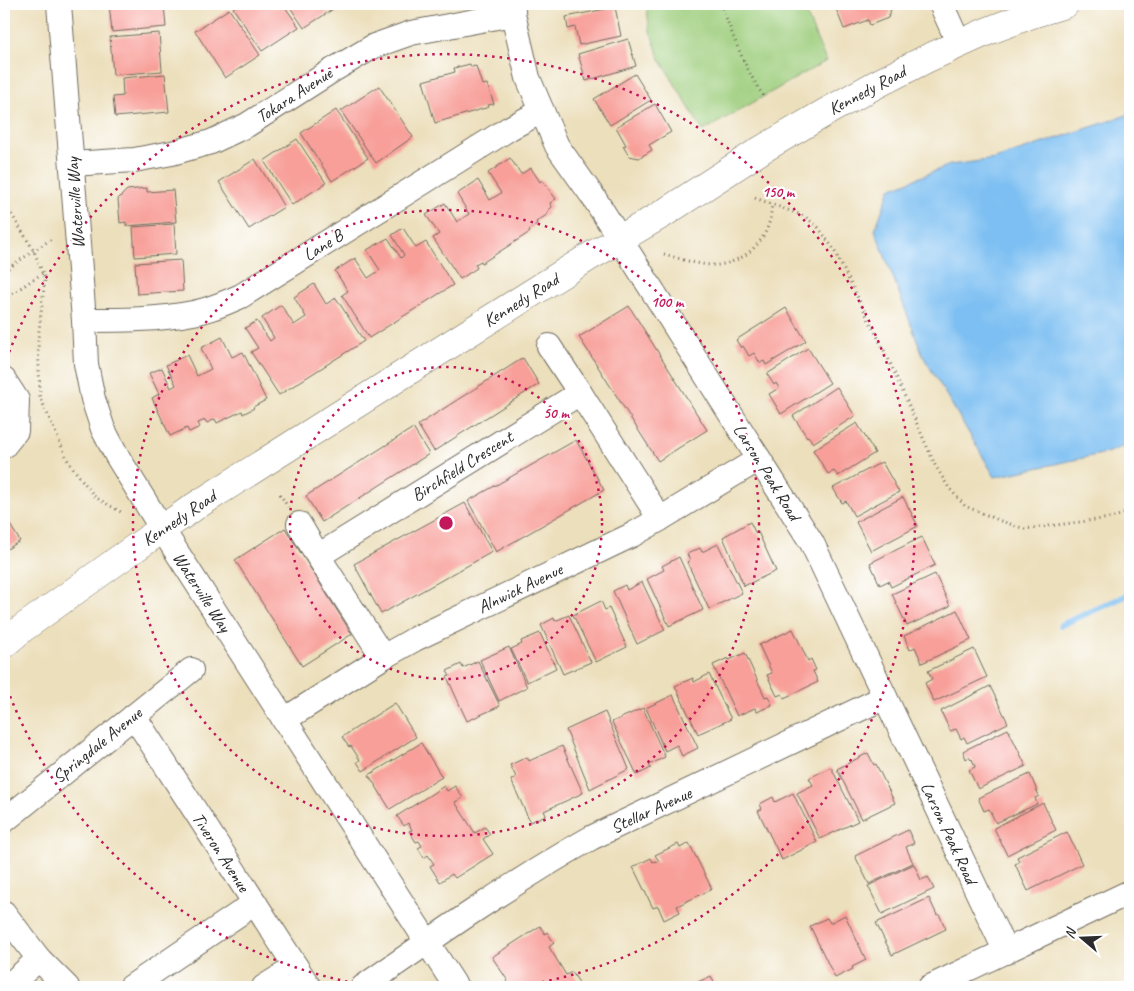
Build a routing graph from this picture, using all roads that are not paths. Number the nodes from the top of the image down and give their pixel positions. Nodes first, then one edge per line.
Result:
1 (59, 4) edge
2 (941, 4) edge
3 (1065, 4) edge
4 (513, 9) edge
5 (959, 44) junction
6 (542, 111) junction
7 (72, 164) junction
8 (620, 239) junction
9 (84, 320) junction
10 (549, 346) dead end
11 (4, 380) edge
12 (580, 393) junction
13 (4, 446) edge
14 (759, 459) junction
15 (660, 519) junction
16 (298, 524) dead end
17 (162, 529) junction
18 (318, 556) junction
19 (4, 644) edge
20 (383, 657) junction
21 (191, 670) dead end
22 (885, 697) junction
23 (134, 716) junction
24 (284, 720) junction
25 (4, 821) edge
26 (1130, 892) edge
27 (255, 903) junction
28 (4, 913) edge
29 (427, 942) junction
30 (1006, 952) junction
31 (39, 959) junction
32 (296, 967) junction
33 (7, 987) edge
34 (67, 987) edge
35 (130, 987) edge
36 (264, 987) edge
37 (309, 987) edge
38 (364, 987) edge
39 (456, 987) edge
40 (930, 987) edge

1 - 7 street, Waterville Way
2 - 5 street
3 - 5 main road, Kennedy Road
4 - 6 street, Larson Peak Road
4 - 7 street, Tokara Avenue
5 - 8 main road, Kennedy Road
6 - 8 street, Larson Peak Road
6 - 9 street, Lane B
7 - 9 street, Waterville Way
8 - 14 street, Larson Peak Road
8 - 17 main road, Kennedy Road
9 - 17 street, Waterville Way
10 - 12 street
11 - 13 street
12 - 15 street
12 - 18 street, Birchfield Crescent
14 - 15 street, Alnwick Avenue
14 - 22 street, Larson Peak Road
15 - 20 street, Alnwick Avenue
16 - 18 street
17 - 19 main road, Kennedy Road
17 - 24 street, Waterville Way
18 - 20 street
20 - 24 street, Alnwick Avenue
21 - 23 street, Springdale Avenue
22 - 29 street, Stellar Avenue
22 - 30 street, Larson Peak Road
23 - 25 street, Springdale Avenue
23 - 27 street, Tiveron Avenue
24 - 29 street, Waterville Way
26 - 30 street
27 - 32 street, Tiveron Avenue
27 - 35 street
28 - 31 street
29 - 38 street, Stellar Avenue
29 - 39 street, Waterville Way
30 - 40 street
31 - 33 street
31 - 34 street
32 - 36 street
32 - 37 street, Tiveron Avenue

